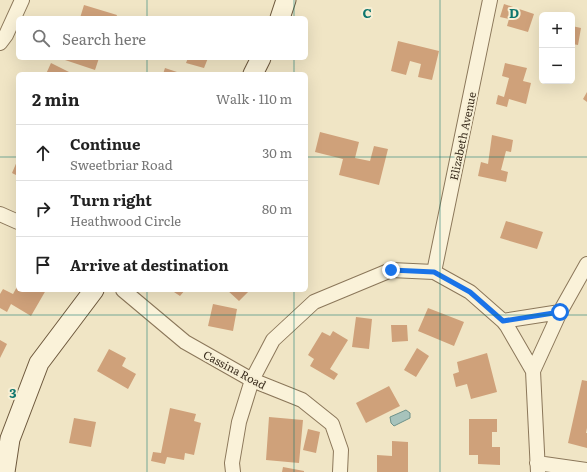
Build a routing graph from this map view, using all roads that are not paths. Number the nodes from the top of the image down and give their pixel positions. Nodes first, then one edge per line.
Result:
1 (22, 0) edge
2 (286, 0) edge
3 (490, 0) edge
4 (281, 16) edge
5 (0, 43) edge
6 (260, 60) edge
7 (254, 72) edge
8 (0, 214) edge
9 (16, 221) edge
10 (587, 264) edge
11 (434, 272) junction
12 (92, 292) edge
13 (125, 292) edge
14 (560, 312) junction
15 (503, 321) junction
16 (533, 371) junction
17 (252, 380) junction
18 (537, 467) edge
19 (587, 470) edge
20 (5, 472) edge
21 (233, 472) edge
22 (340, 472) edge

1 - 5 street
2 - 4 street
3 - 11 street, Elizabeth Avenue
6 - 7 street
8 - 9 street
10 - 14 street
11 - 15 street
11 - 17 street
12 - 20 street
13 - 17 street, Cassina Road
14 - 15 street
14 - 16 street
15 - 16 street
16 - 18 street
17 - 21 street
17 - 22 street, Cassina Road
18 - 19 street

